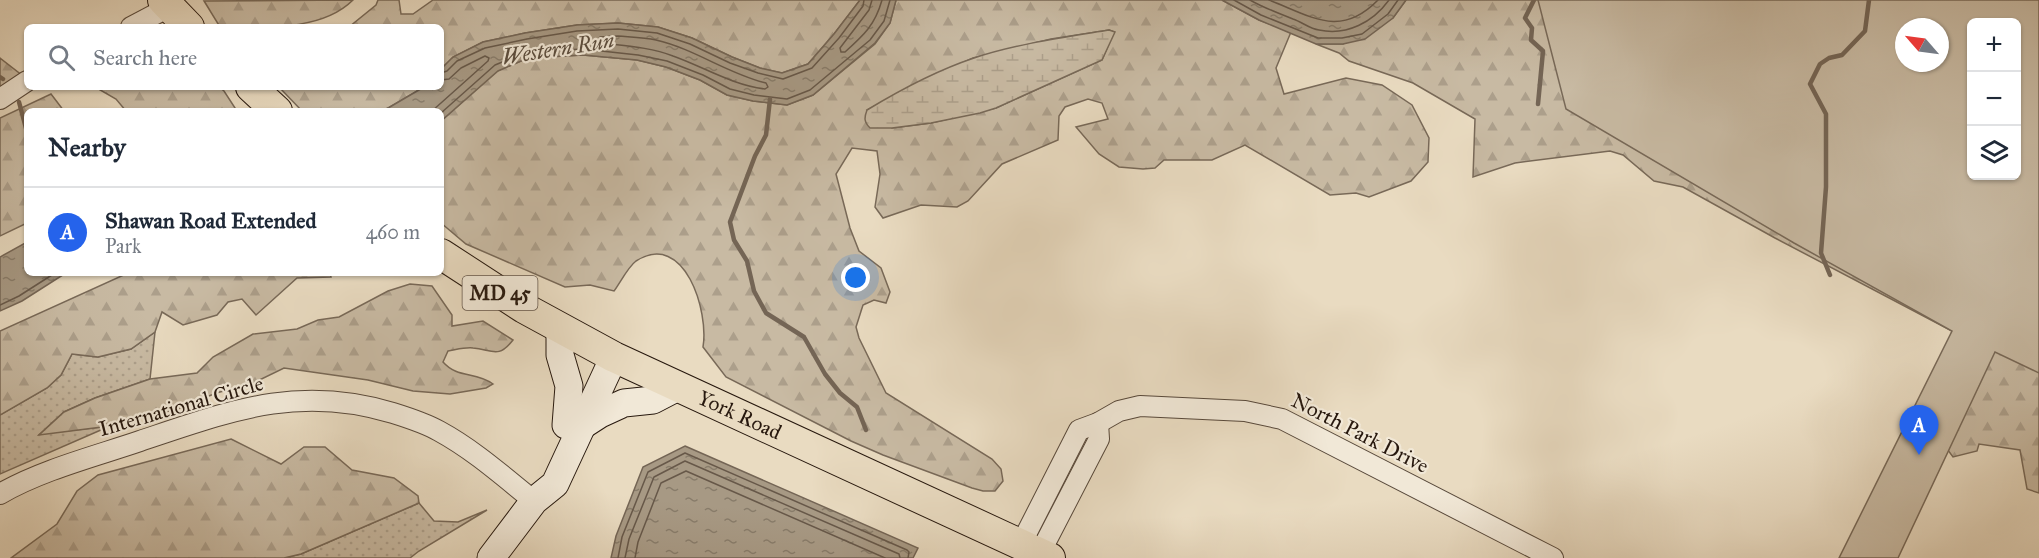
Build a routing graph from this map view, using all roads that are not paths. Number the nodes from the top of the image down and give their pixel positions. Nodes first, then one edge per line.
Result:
1 (173, 11) edge
2 (139, 24) edge
3 (24, 83) edge
4 (254, 90) edge
5 (0, 99) edge
6 (274, 108) edge
7 (444, 256) edge
8 (560, 329) junction
9 (607, 354) junction
10 (678, 387) junction
11 (574, 425) junction
12 (0, 494) edge
13 (534, 501) junction
14 (1037, 552) edge
15 (491, 558) edge
16 (1553, 558) edge

1 - 2 street
3 - 5 street
4 - 6 main road
7 - 8 main road, York Road / MD 45
8 - 9 main road, York Road / MD 45
8 - 11 main road
9 - 10 main road, York Road / MD 45
9 - 11 main road
10 - 11 main road
10 - 14 main road, York Road / MD 45
11 - 13 main road
12 - 13 street, International Circle
13 - 15 main road
14 - 16 street, North Park Drive

